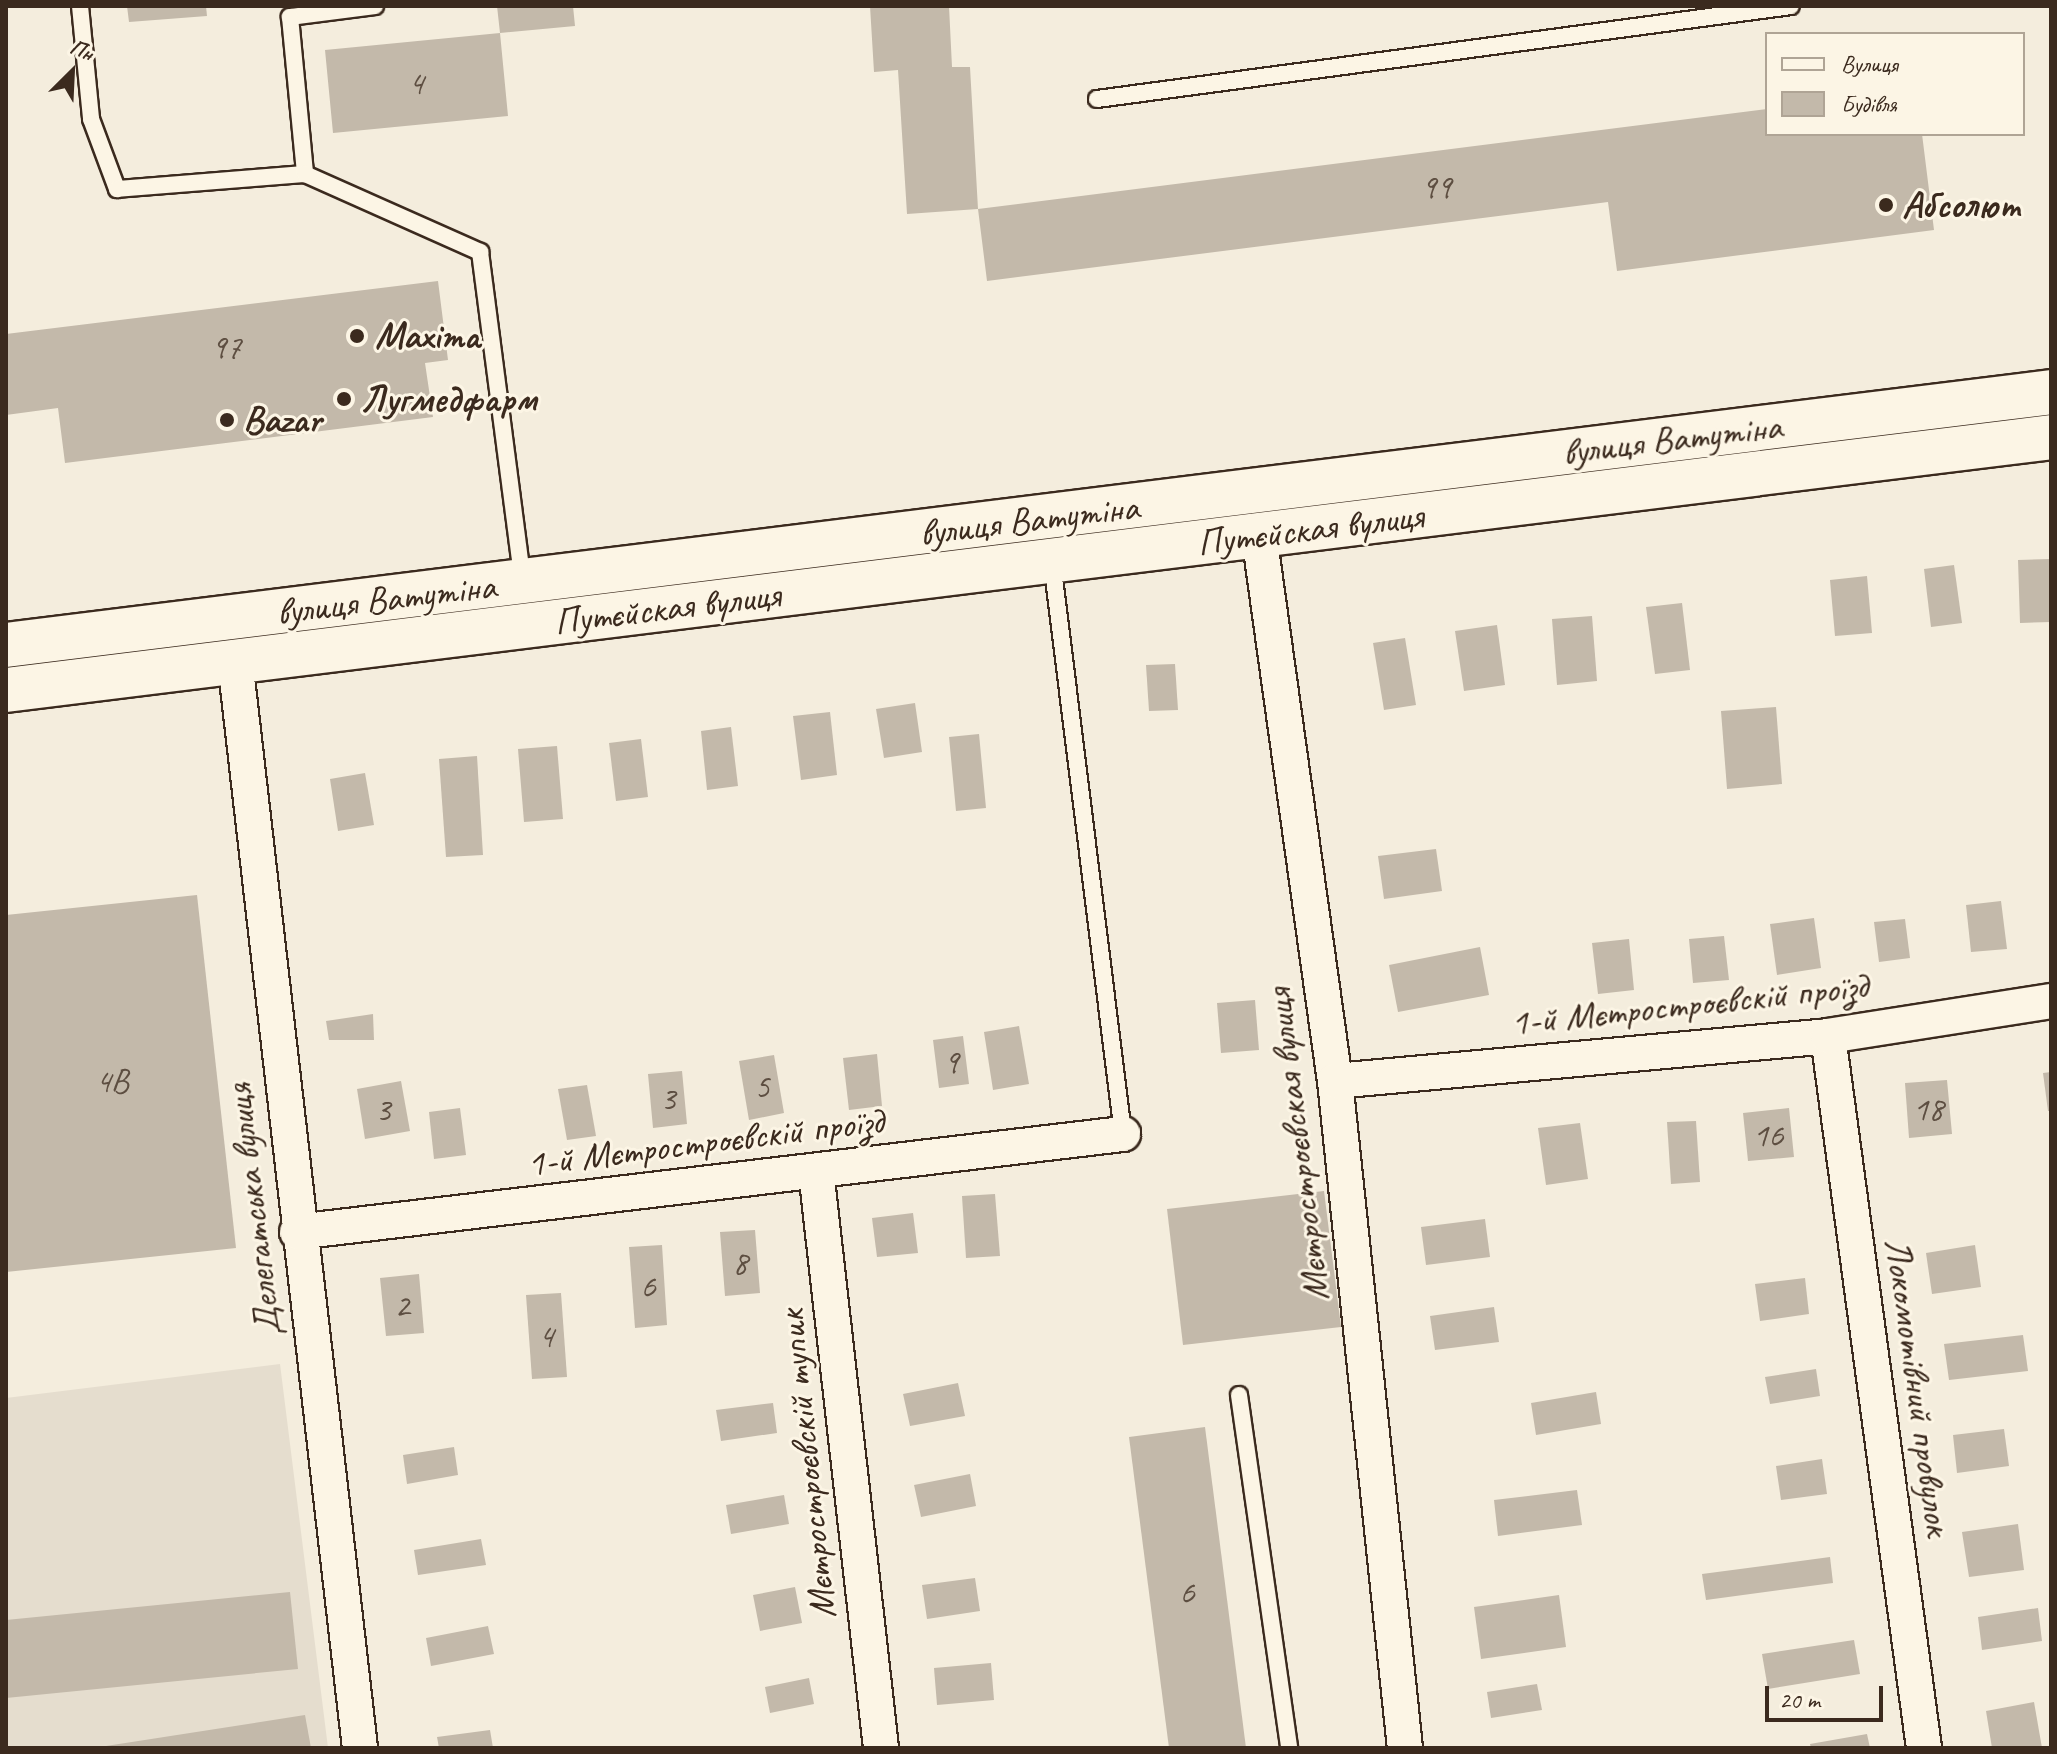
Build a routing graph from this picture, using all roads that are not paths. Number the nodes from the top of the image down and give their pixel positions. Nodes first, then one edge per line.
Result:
1 (80, 6) edge
2 (375, 6) edge
3 (1791, 6) edge
4 (1097, 99) dead end
5 (305, 174) junction
6 (2051, 392) edge
7 (2051, 437) edge
8 (1259, 535) junction
9 (1052, 560) junction
10 (523, 583) junction
11 (6, 645) edge
12 (235, 661) junction
13 (6, 690) edge
14 (2051, 1001) edge
15 (1828, 1036) junction
16 (1335, 1081) junction
17 (1123, 1134) joint
18 (816, 1171) junction
19 (297, 1232) junction
20 (1239, 1395) dead end
21 (360, 1748) edge
22 (881, 1748) edge
23 (1289, 1748) edge
24 (1405, 1748) edge
25 (1924, 1748) edge

1 - 5 lane
2 - 5 lane
3 - 4 lane
5 - 10 lane
6 - 10 main road, вулиця Ватутіна
7 - 8 main road, Путєйская вулиця
8 - 9 main road, Путєйская вулиця
8 - 16 street, Мєтростроєвская вулиця
9 - 12 main road, Путєйская вулиця
9 - 17 lane
10 - 11 main road, вулиця Ватутіна
12 - 13 main road, вулиця Ватутіна
12 - 19 street, Делегатська вулиця
14 - 15 street, 1-й Мєтростроєвскій проїзд
15 - 16 street, 1-й Мєтростроєвскій проїзд
15 - 25 street, Локомотівний провулок
16 - 24 street, Мєтростроєвская вулиця
17 - 18 street, 1-й Мєтростроєвскій проїзд
18 - 19 street, 1-й Мєтростроєвскій проїзд
18 - 22 street, Мєтростроєвскій тупик
19 - 21 street, Делегатська вулиця
20 - 23 lane

